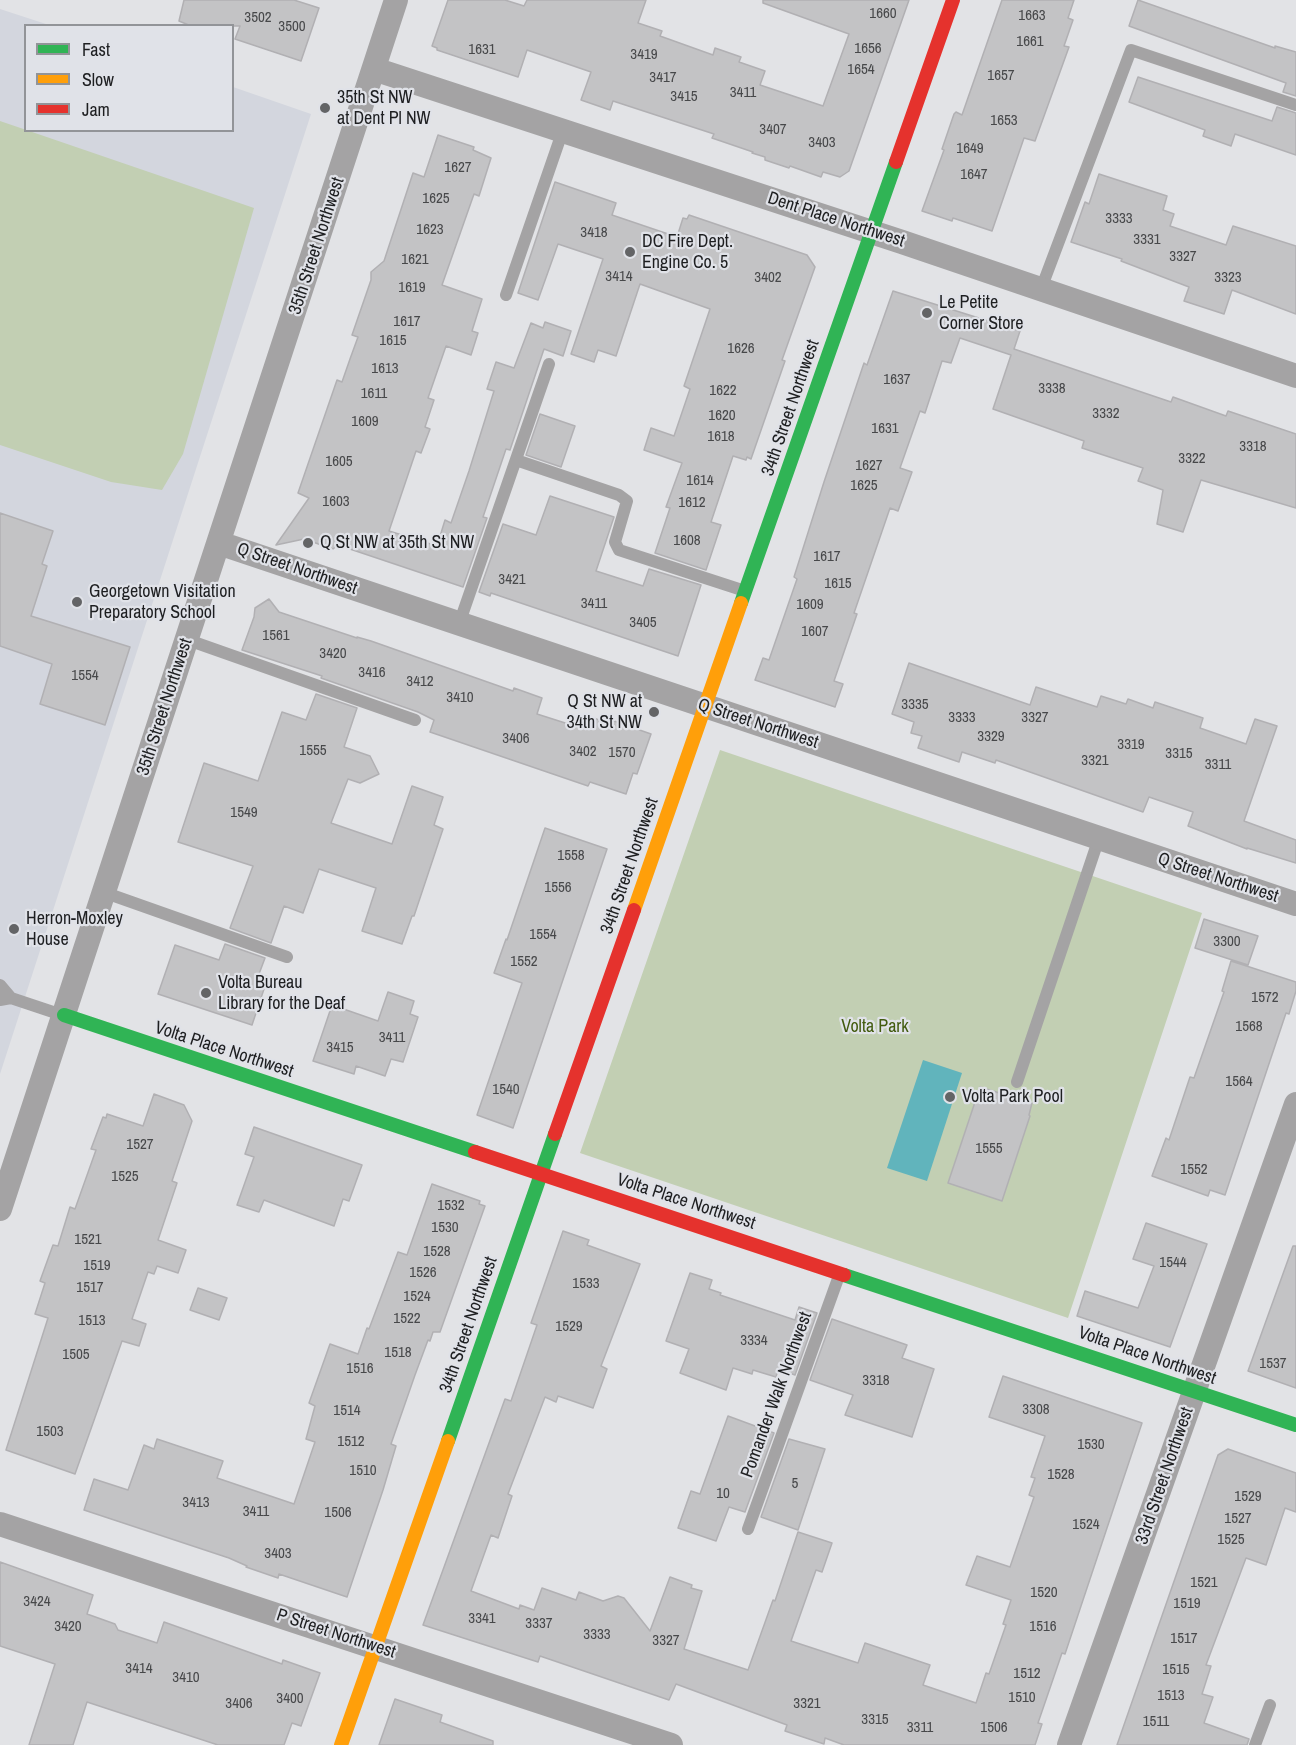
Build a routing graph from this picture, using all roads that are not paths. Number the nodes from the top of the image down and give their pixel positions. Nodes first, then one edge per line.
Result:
1 (396, 0) edge
2 (953, 0) edge
3 (374, 69) junction
4 (1296, 105) edge
5 (563, 130) junction
6 (871, 232) junction
7 (1041, 289) junction
8 (506, 295) dead end
9 (549, 364) dead end
10 (1296, 376) edge
11 (516, 460) junction
12 (219, 543) junction
13 (746, 592) junction
14 (459, 624) junction
15 (188, 640) junction
16 (705, 706) junction
17 (415, 720) dead end
18 (1099, 838) junction
19 (103, 892) junction
20 (1296, 904) edge
21 (287, 957) dead end
22 (0, 985) edge
23 (6, 999) edge
24 (63, 1016) junction
25 (1017, 1082) dead end
26 (1296, 1104) edge
27 (541, 1174) junction
28 (0, 1209) edge
29 (840, 1272) junction
30 (1195, 1392) junction
31 (1296, 1425) edge
32 (0, 1524) edge
33 (748, 1529) dead end
34 (375, 1648) junction
35 (1270, 1705) dead end
36 (341, 1745) edge
37 (671, 1745) edge
38 (1069, 1745) edge
39 (1256, 1745) edge

1 - 3 street, 35th Street Northwest
2 - 6 street, 34th Street Northwest
3 - 5 street, Dent Place Northwest
3 - 12 street, 35th Street Northwest
4 - 7 lane
5 - 6 street, Dent Place Northwest
5 - 8 lane
6 - 7 street, Dent Place Northwest
6 - 13 street, 34th Street Northwest
7 - 10 street, Dent Place Northwest
9 - 11 lane
11 - 13 lane
11 - 14 lane
12 - 14 street, Q Street Northwest
12 - 15 street, 35th Street Northwest
13 - 16 street, 34th Street Northwest
14 - 16 street, Q Street Northwest
15 - 17 lane
15 - 19 street, 35th Street Northwest
16 - 18 street, Q Street Northwest
16 - 27 street, 34th Street Northwest
18 - 20 street, Q Street Northwest
18 - 25 lane
19 - 21 lane
19 - 24 street, 35th Street Northwest
22 - 23 lane
23 - 24 lane
24 - 27 street, Volta Place Northwest
24 - 28 street, 35th Street Northwest
26 - 30 street, 33rd Street Northwest
27 - 29 street, Volta Place Northwest
27 - 34 street, 34th Street Northwest
29 - 30 street, Volta Place Northwest
29 - 33 lane, Pomander Walk Northwest
30 - 31 street, Volta Place Northwest
30 - 38 street, 33rd Street Northwest
32 - 34 street, P Street Northwest
34 - 36 street, 34th Street Northwest
34 - 37 street, P Street Northwest
35 - 39 lane

